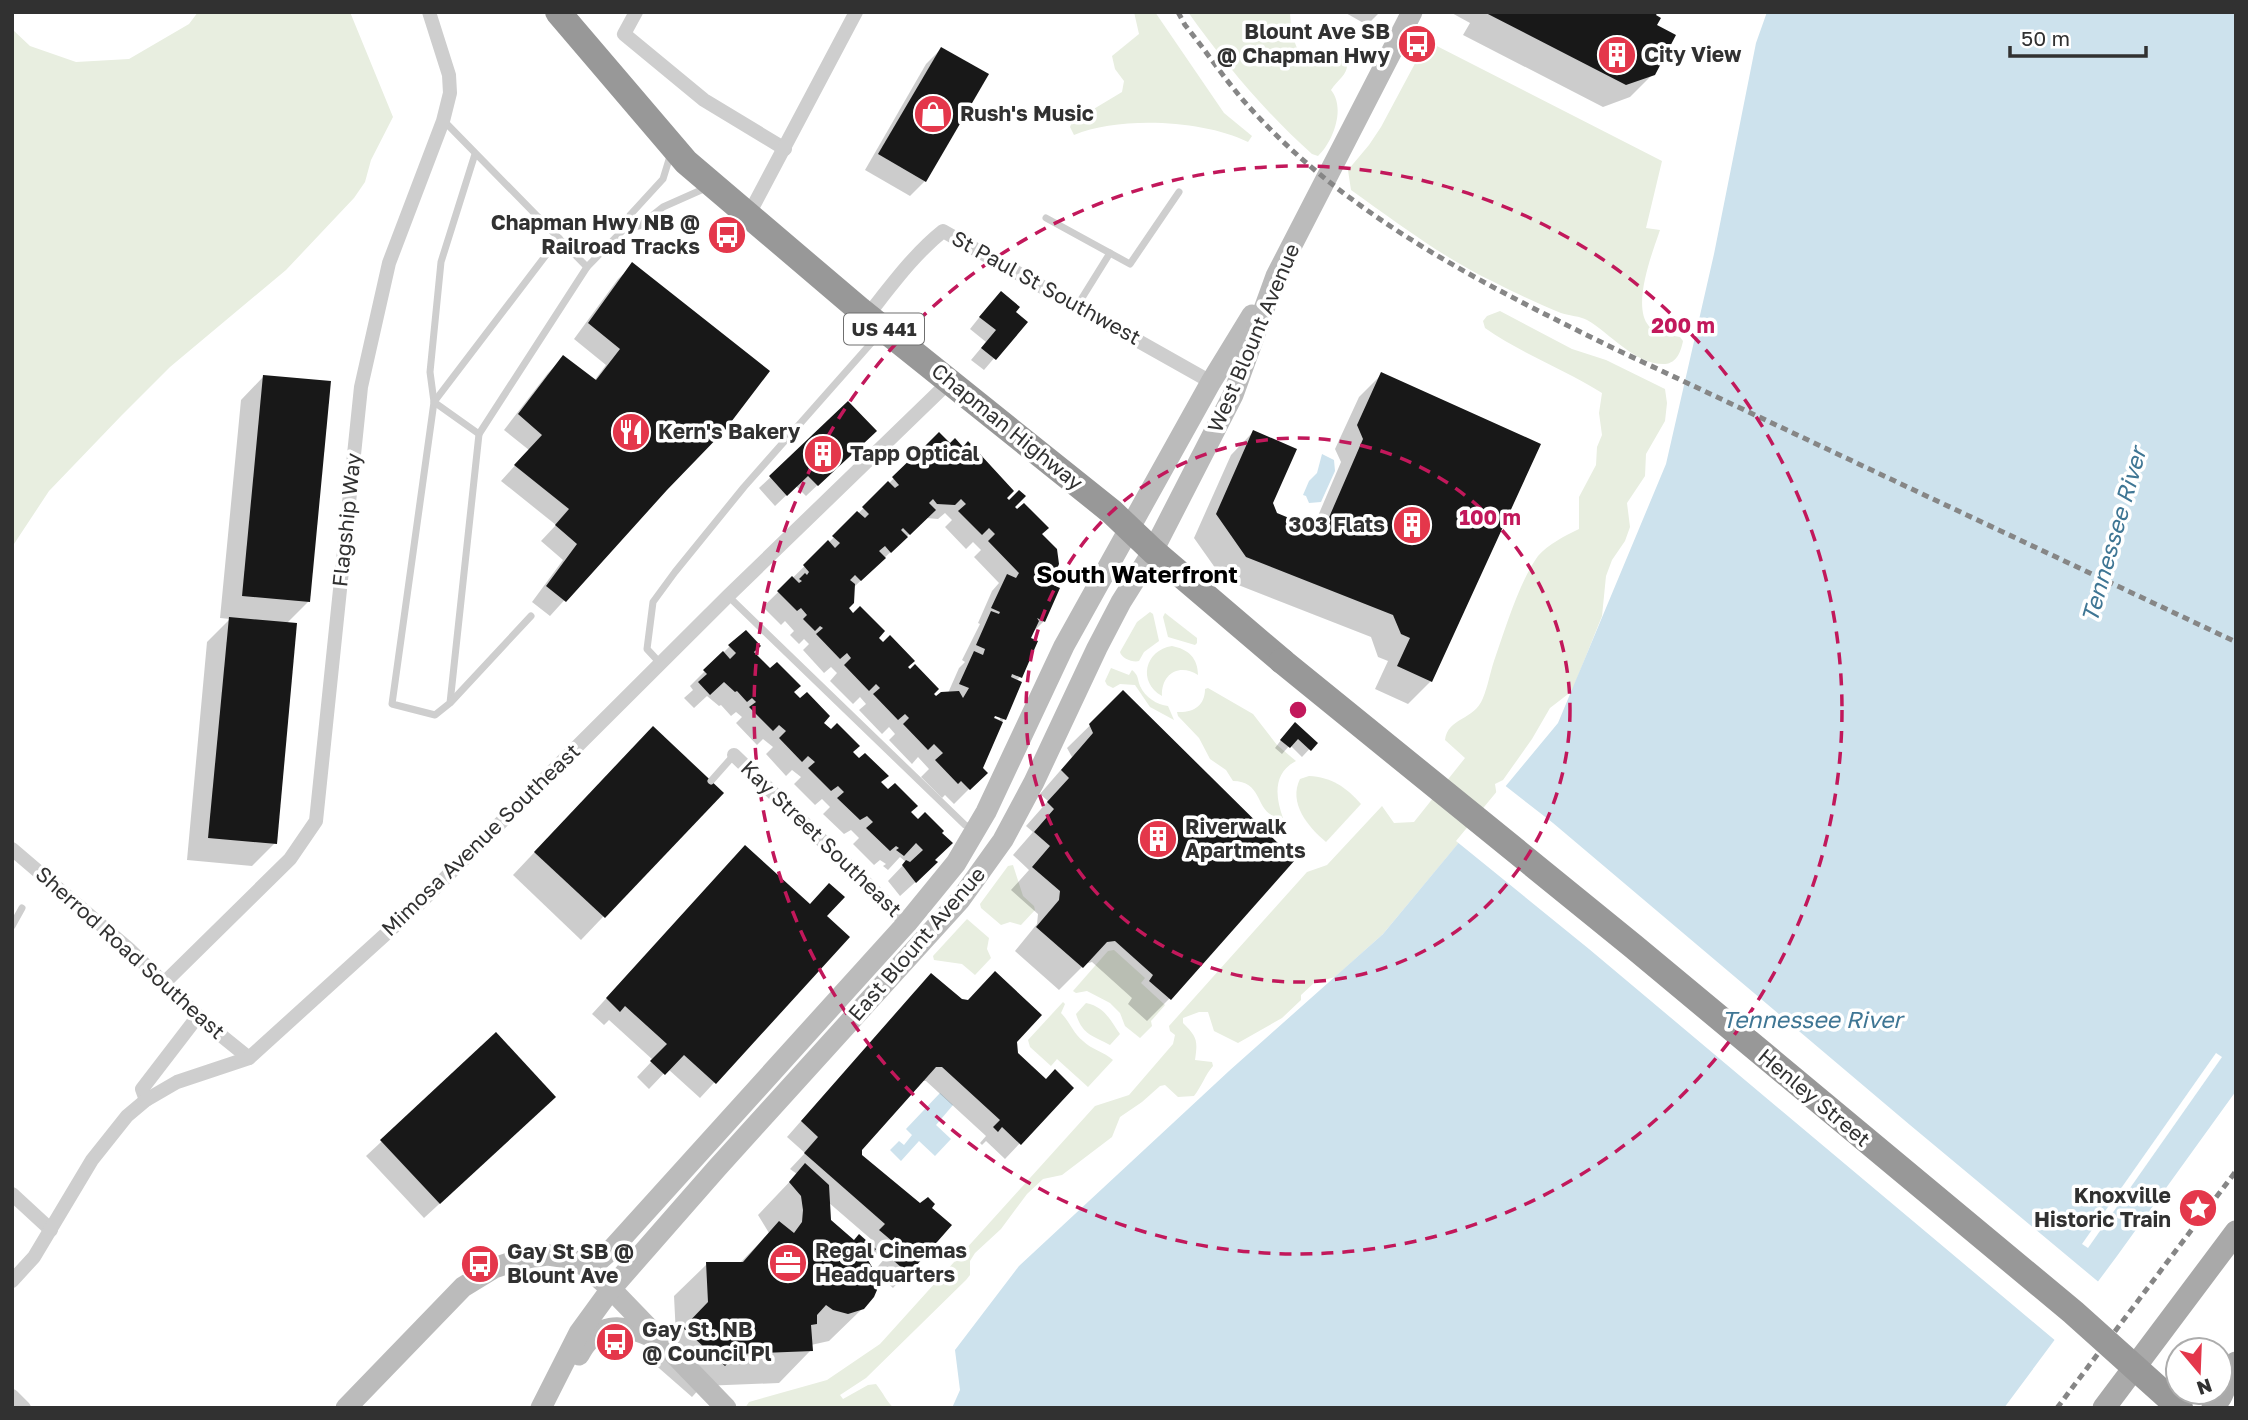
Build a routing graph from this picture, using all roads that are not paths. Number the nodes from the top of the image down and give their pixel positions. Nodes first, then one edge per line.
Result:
1 (429, 12) edge
2 (558, 12) edge
3 (636, 12) edge
4 (856, 12) edge
5 (1412, 12) edge
6 (443, 121) junction
7 (673, 146) junction
8 (785, 149) junction
9 (475, 154) junction
10 (712, 185) junction
11 (1179, 192) dead end
12 (748, 216) junction
13 (1046, 218) dead end
14 (625, 228) junction
15 (559, 238) junction
16 (1110, 253) junction
17 (587, 267) junction
18 (1276, 276) junction
19 (1077, 306) junction
20 (875, 322) junction
21 (950, 381) junction
22 (1211, 382) junction
23 (1233, 395) junction
24 (434, 401) junction
25 (479, 434) junction
26 (1130, 529) junction
27 (1153, 551) junction
28 (728, 596) junction
29 (531, 616) dead end
30 (1282, 660) joint
31 (660, 663) junction
32 (450, 703) junction
33 (734, 755) joint
34 (711, 781) dead end
35 (977, 829) junction
36 (1003, 840) junction
37 (12, 849) edge
38 (22, 908) dead end
39 (907, 923) junction
40 (12, 926) edge
41 (924, 940) junction
42 (164, 983) junction
43 (198, 1016) junction
44 (249, 1058) junction
45 (146, 1100) junction
46 (699, 1151) junction
47 (717, 1168) junction
48 (12, 1194) edge
49 (51, 1230) junction
50 (2236, 1233) edge
51 (585, 1266) junction
52 (12, 1282) edge
53 (611, 1289) junction
54 (664, 1342) junction
55 (2236, 1363) edge
56 (12, 1396) edge
57 (24, 1408) edge
58 (346, 1408) edge
59 (541, 1408) edge
60 (726, 1408) edge
61 (2104, 1408) edge
62 (2180, 1408) edge
63 (2213, 1408) edge

1 - 6 street, Flagship Way
2 - 7 highway, Chapman Highway / US 441
3 - 8 street
4 - 8 street
5 - 18 main road, West Blount Avenue
6 - 9 lane
6 - 42 street, Flagship Way
7 - 10 highway, Chapman Highway / US 441
7 - 14 lane
8 - 12 street
9 - 15 lane
9 - 24 lane
10 - 12 highway, Chapman Highway / US 441
10 - 14 lane
11 - 16 lane
12 - 20 highway, Chapman Highway / US 441
13 - 16 lane
14 - 17 lane
15 - 17 lane
15 - 24 lane
16 - 19 lane
17 - 25 lane
18 - 22 main road
18 - 23 main road, West Blount Avenue
19 - 20 street, St Paul St Southwest
19 - 22 street, St Paul St Southwest
20 - 21 highway, Chapman Highway / US 441
20 - 31 lane
21 - 26 highway, Chapman Highway / US 441
21 - 28 street, Mimosa Avenue Southeast
22 - 23 main road
22 - 26 main road
23 - 27 main road, West Blount Avenue
24 - 25 lane
24 - 32 lane
25 - 32 lane
26 - 27 highway, Chapman Highway / US 441
26 - 35 main road
27 - 30 highway, Chapman Highway / US 441
27 - 36 main road, East Blount Avenue
28 - 31 street, Mimosa Avenue Southeast
28 - 35 lane
29 - 32 lane
30 - 62 highway, Henley Street / US 441, bridge
31 - 44 street, Mimosa Avenue Southeast
33 - 34 lane
33 - 39 street, Kay Street Southeast
35 - 36 main road
35 - 39 main road
36 - 41 main road, East Blount Avenue
37 - 42 street, Sherrod Road Southeast
38 - 40 lane
39 - 41 main road
39 - 46 main road
41 - 47 main road, East Blount Avenue
42 - 43 street, Sherrod Road Southeast
43 - 44 street, Sherrod Road Southeast
43 - 45 street
44 - 45 street, Mimosa Avenue Southeast
45 - 49 street, Mimosa Avenue Southeast
46 - 47 main road
46 - 51 main road
47 - 53 main road, East Blount Avenue
48 - 49 street
49 - 52 street, Mimosa Avenue Southeast
50 - 61 main road
51 - 53 main road
51 - 58 main road
53 - 54 main road
53 - 59 main road, East Blount Avenue
54 - 59 main road
54 - 60 main road
55 - 63 main road
56 - 57 street

